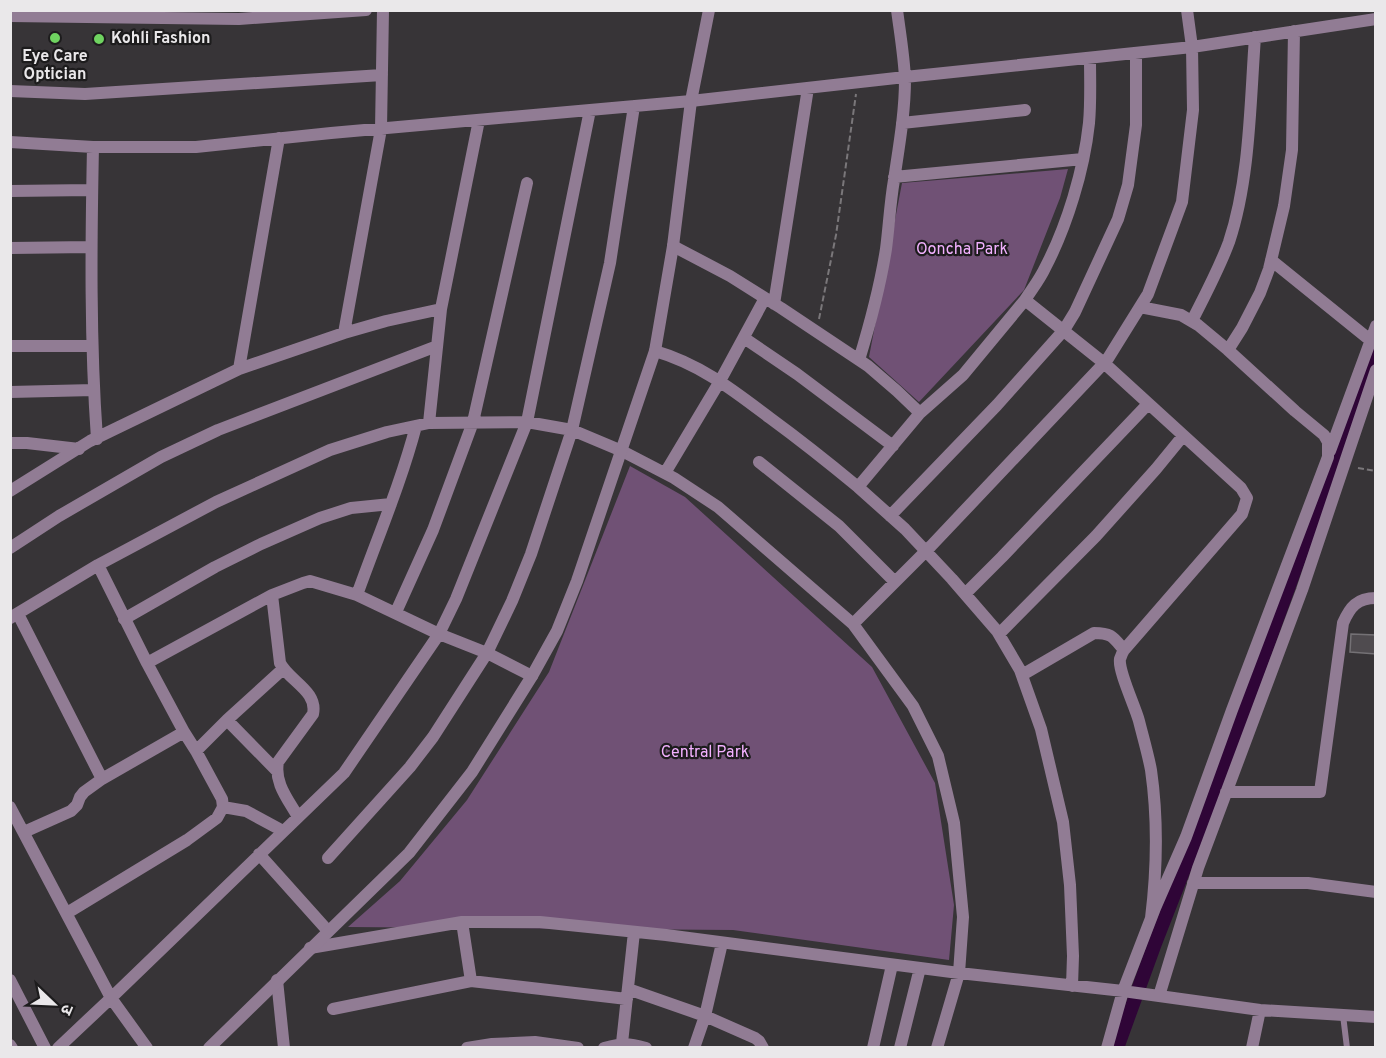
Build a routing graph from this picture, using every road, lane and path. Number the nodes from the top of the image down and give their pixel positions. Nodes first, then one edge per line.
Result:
1 (366, 10) edge
2 (383, 10) edge
3 (709, 10) edge
4 (897, 10) edge
5 (1187, 10) edge
6 (164, 14) edge
7 (10, 16) edge
8 (1376, 19) edge
9 (1294, 31) junction
10 (1255, 38) junction
11 (1192, 47) junction
12 (1136, 53) junction
13 (1090, 58) junction
14 (382, 75) junction
15 (905, 77) junction
16 (858, 82) junction
17 (808, 88) junction
18 (10, 91) edge
19 (691, 101) junction
20 (634, 106) junction
21 (590, 110) junction
22 (1025, 110) dead end
23 (479, 120) junction
24 (902, 123) junction
25 (381, 129) junction
26 (279, 138) junction
27 (10, 142) edge
28 (93, 147) junction
29 (1083, 159) junction
30 (894, 177) junction
31 (527, 183) dead end
32 (92, 190) junction
33 (10, 191) edge
34 (672, 246) junction
35 (91, 247) junction
36 (10, 248) edge
37 (1271, 260) junction
38 (1025, 300) junction
39 (769, 301) junction
40 (1140, 307) junction
41 (441, 309) junction
42 (1192, 321) junction
43 (1376, 326) edge
44 (1064, 330) junction
45 (344, 333) junction
46 (816, 333) junction
47 (744, 338) junction
48 (1370, 340) junction
49 (10, 346) edge
50 (92, 346) junction
51 (437, 346) junction
52 (1228, 350) junction
53 (655, 351) junction
54 (859, 360) junction
55 (1104, 363) junction
56 (239, 369) junction
57 (1376, 370) edge
58 (720, 381) junction
59 (94, 390) junction
60 (10, 392) edge
61 (1148, 404) junction
62 (920, 413) junction
63 (473, 422) junction
64 (527, 422) junction
65 (429, 423) junction
66 (416, 426) junction
67 (572, 430) junction
68 (1183, 436) junction
69 (97, 439) junction
70 (10, 443) edge
71 (892, 446) junction
72 (79, 449) junction
73 (622, 451) junction
74 (1328, 456) junction
75 (759, 462) dead end
76 (1343, 466) junction
77 (1376, 471) edge
78 (665, 473) junction
79 (858, 487) junction
80 (10, 491) edge
81 (391, 504) junction
82 (890, 516) junction
83 (10, 548) edge
84 (926, 551) junction
85 (98, 566) junction
86 (895, 582) junction
87 (965, 594) junction
88 (272, 595) junction
89 (357, 595) junction
90 (1376, 598) edge
91 (396, 612) junction
92 (14, 616) edge
93 (124, 619) junction
94 (853, 624) junction
95 (439, 634) junction
96 (999, 634) junction
97 (1124, 650) junction
98 (487, 653) junction
99 (147, 663) junction
100 (283, 669) junction
101 (1022, 675) junction
102 (532, 676) junction
103 (227, 720) junction
104 (184, 732) junction
105 (196, 751) junction
106 (277, 771) junction
107 (102, 779) junction
108 (1226, 792) junction
109 (10, 807) edge
110 (223, 807) junction
111 (298, 817) junction
112 (283, 831) junction
113 (24, 832) junction
114 (259, 854) junction
115 (328, 858) dead end
116 (1193, 883) junction
117 (1376, 892) edge
118 (67, 913) junction
119 (1151, 918) junction
120 (462, 922) junction
121 (328, 931) junction
122 (634, 932) junction
123 (722, 943) junction
124 (310, 948) junction
125 (892, 964) junction
126 (921, 968) junction
127 (958, 973) junction
128 (10, 980) edge
129 (277, 980) junction
130 (471, 981) junction
131 (1072, 986) junction
132 (1126, 992) junction
133 (627, 994) junction
134 (1159, 996) junction
135 (111, 998) junction
136 (333, 1010) dead end
137 (1260, 1010) junction
138 (1343, 1015) junction
139 (705, 1016) junction
140 (1376, 1017) edge
141 (621, 1043) junction
142 (547, 1045) edge
143 (491, 1046) edge
144 (45, 1047) edge
145 (58, 1047) edge
146 (147, 1047) edge
147 (208, 1047) edge
148 (284, 1047) edge
149 (467, 1047) edge
150 (578, 1047) edge
151 (604, 1047) edge
152 (646, 1047) edge
153 (694, 1047) edge
154 (763, 1047) edge
155 (873, 1047) edge
156 (900, 1047) edge
157 (937, 1047) edge
158 (1107, 1047) edge
159 (1252, 1047) edge
160 (1347, 1047) edge

1 - 6 street
2 - 14 street
3 - 19 street
4 - 15 street
5 - 11 street
6 - 7 street
8 - 9 street
9 - 10 street
9 - 37 street
10 - 11 street
10 - 42 street
11 - 12 street
11 - 40 street
12 - 13 street
12 - 44 street
13 - 15 street
13 - 29 street
14 - 18 street
14 - 25 street
15 - 16 street
15 - 24 street
16 - 17 street
16 - 46 path
17 - 19 street
17 - 39 street
19 - 20 street
19 - 34 street
20 - 21 street
20 - 67 street
21 - 23 street
21 - 64 street
22 - 24 street
23 - 25 street
23 - 41 street
24 - 30 street
25 - 26 street
25 - 45 street
26 - 28 street
26 - 56 street
27 - 28 street
28 - 32 street
29 - 30 street
29 - 38 street
30 - 54 street
31 - 63 street
32 - 33 street
32 - 35 street
34 - 39 street
34 - 53 street
35 - 36 street
35 - 50 street
37 - 48 street
37 - 52 street
38 - 44 street
38 - 62 street
39 - 46 street
39 - 47 street
40 - 42 street
40 - 55 street
41 - 45 street
41 - 51 street
42 - 52 street
43 - 48 street
44 - 55 street
44 - 82 street
45 - 56 street
46 - 54 street
47 - 58 street
47 - 71 street
48 - 74 street
49 - 50 street
50 - 59 street
51 - 65 street
51 - 83 street
52 - 74 street
53 - 58 street
53 - 73 street
54 - 62 street
55 - 61 street
55 - 84 street
56 - 69 street
57 - 76 street
58 - 78 street
58 - 79 street
59 - 60 street
59 - 69 street
61 - 68 street
61 - 87 street
62 - 71 street
63 - 64 street
63 - 65 street
63 - 91 street
64 - 67 street
64 - 95 street
65 - 66 street
66 - 81 street
66 - 85 street
67 - 73 street
67 - 98 street
68 - 96 street
68 - 97 street
69 - 72 street
70 - 72 street
71 - 79 street
72 - 80 street
73 - 78 street
73 - 102 street
74 - 119 street
75 - 86 street
76 - 77 path
76 - 108 street
78 - 94 street
79 - 82 street
81 - 89 street
81 - 93 street
82 - 84 street
84 - 86 street
84 - 87 street
85 - 92 street
85 - 93 street
86 - 94 street
87 - 96 street
88 - 89 street
88 - 99 street
88 - 100 street
89 - 91 street
90 - 108 street
91 - 95 street
92 - 107 street
93 - 99 street
94 - 127 street
95 - 98 street
95 - 111 street
96 - 101 street
97 - 101 street
97 - 119 street
98 - 102 street
98 - 115 street
99 - 104 street
100 - 103 street
100 - 106 street
101 - 131 street
102 - 121 street
103 - 105 street
103 - 106 street
104 - 105 street
104 - 107 street
105 - 110 street
106 - 111 street
107 - 113 street
108 - 116 street
109 - 113 street
110 - 112 street
110 - 118 street
111 - 112 street
112 - 114 street
113 - 118 street
114 - 121 street
114 - 135 street
116 - 117 street
116 - 134 street
118 - 135 street
119 - 132 street
120 - 122 street
120 - 124 street
120 - 130 street
121 - 124 street
122 - 123 street
122 - 133 street
123 - 125 street
123 - 139 street
124 - 129 street
125 - 126 street
125 - 155 street
126 - 127 street
126 - 156 street
127 - 131 street
127 - 157 street
128 - 144 street
129 - 147 street
129 - 148 street
130 - 133 street
130 - 136 street
131 - 132 street
132 - 134 street
132 - 158 street
133 - 139 street
133 - 141 street
134 - 137 street
135 - 145 street
135 - 146 street
137 - 138 street
137 - 159 street
138 - 140 street
138 - 160 lane
139 - 153 street
139 - 154 street
141 - 151 street
141 - 152 street
142 - 143 street
142 - 150 street
143 - 149 street

